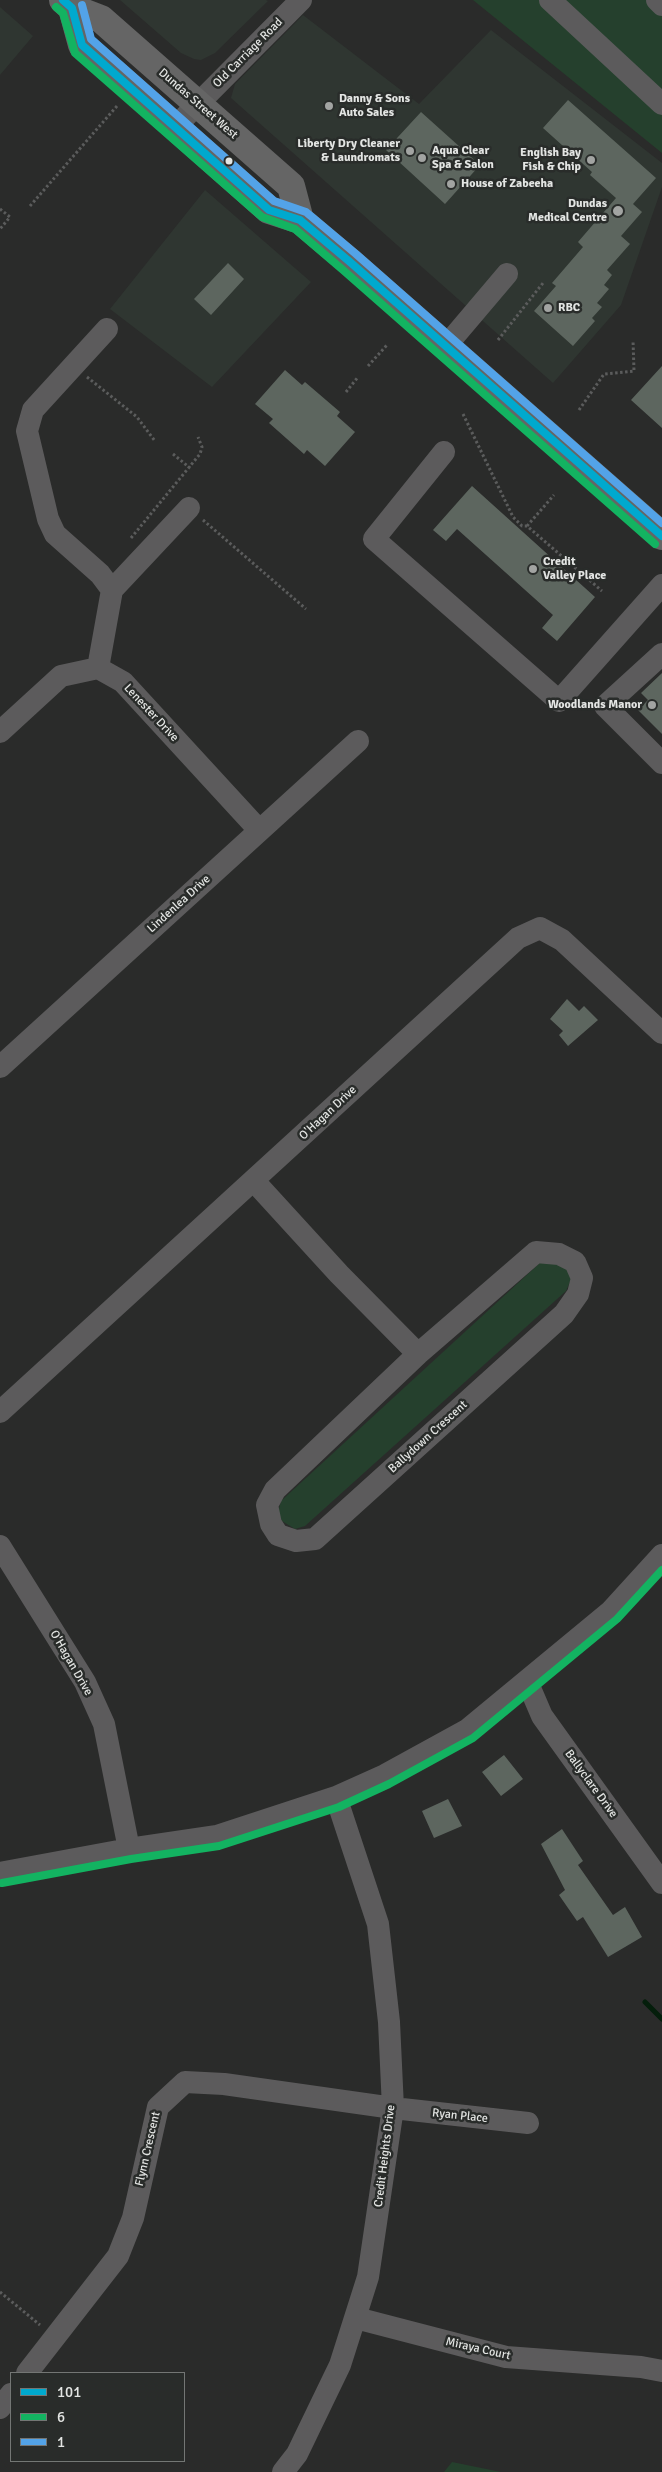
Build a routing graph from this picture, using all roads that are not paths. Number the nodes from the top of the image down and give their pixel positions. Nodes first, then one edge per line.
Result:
1 (300, 0) edge
2 (550, 0) edge
3 (657, 0) edge
4 (67, 4) edge
5 (662, 5) edge
6 (198, 104) junction
7 (662, 104) edge
8 (175, 127) junction
9 (300, 220) junction
10 (507, 274) dead end
11 (107, 329) dead end
12 (446, 346) junction
13 (444, 452) dead end
14 (189, 508) road end
15 (662, 536) edge
16 (662, 585) edge
17 (112, 590) junction
18 (662, 654) edge
19 (98, 668) junction
20 (0, 732) edge
21 (358, 741) dead end
22 (662, 763) edge
23 (259, 830) junction
24 (662, 1033) edge
25 (0, 1067) edge
26 (254, 1180) junction
27 (418, 1354) junction
28 (0, 1412) edge
29 (0, 1546) edge
30 (662, 1555) edge
31 (527, 1681) junction
32 (336, 1796) junction
33 (129, 1849) junction
34 (0, 1873) edge
35 (662, 1883) edge
36 (393, 2108) junction
37 (528, 2123) dead end
38 (356, 2318) junction
39 (662, 2371) edge
40 (28, 2372) edge
41 (10, 2395) edge
42 (0, 2408) edge
43 (282, 2472) edge

1 - 6 street, Old Carriage Road
2 - 7 street
3 - 5 street
4 - 6 main road, Dundas Street West
4 - 8 main road, Dundas Street West
6 - 8 street, Old Carriage Road
6 - 9 main road, Dundas Street West
8 - 9 main road, Dundas Street West
9 - 12 main road, Dundas Street West
10 - 12 street
11 - 17 street
12 - 15 main road, Dundas Street West
13 - 16 street
14 - 17 street
17 - 19 street
18 - 22 street
19 - 20 street
19 - 23 street, Lenester Drive
21 - 23 street, Lindenlea Drive
23 - 25 street, Lindenlea Drive
24 - 26 street, O'Hagan Drive
26 - 27 street
26 - 28 street, O'Hagan Drive
27 - 27 street, Ballydown Crescent
29 - 33 street, O'Hagan Drive
30 - 31 street
31 - 32 street
31 - 35 street, Ballyclare Drive
32 - 33 street
32 - 36 street, Credit Heights Drive
33 - 34 street
36 - 37 street, Ryan Place
36 - 38 street, Credit Heights Drive
36 - 40 street, Flynn Crescent
38 - 39 street, Miraya Court
38 - 43 street, Credit Heights Drive
41 - 42 street

